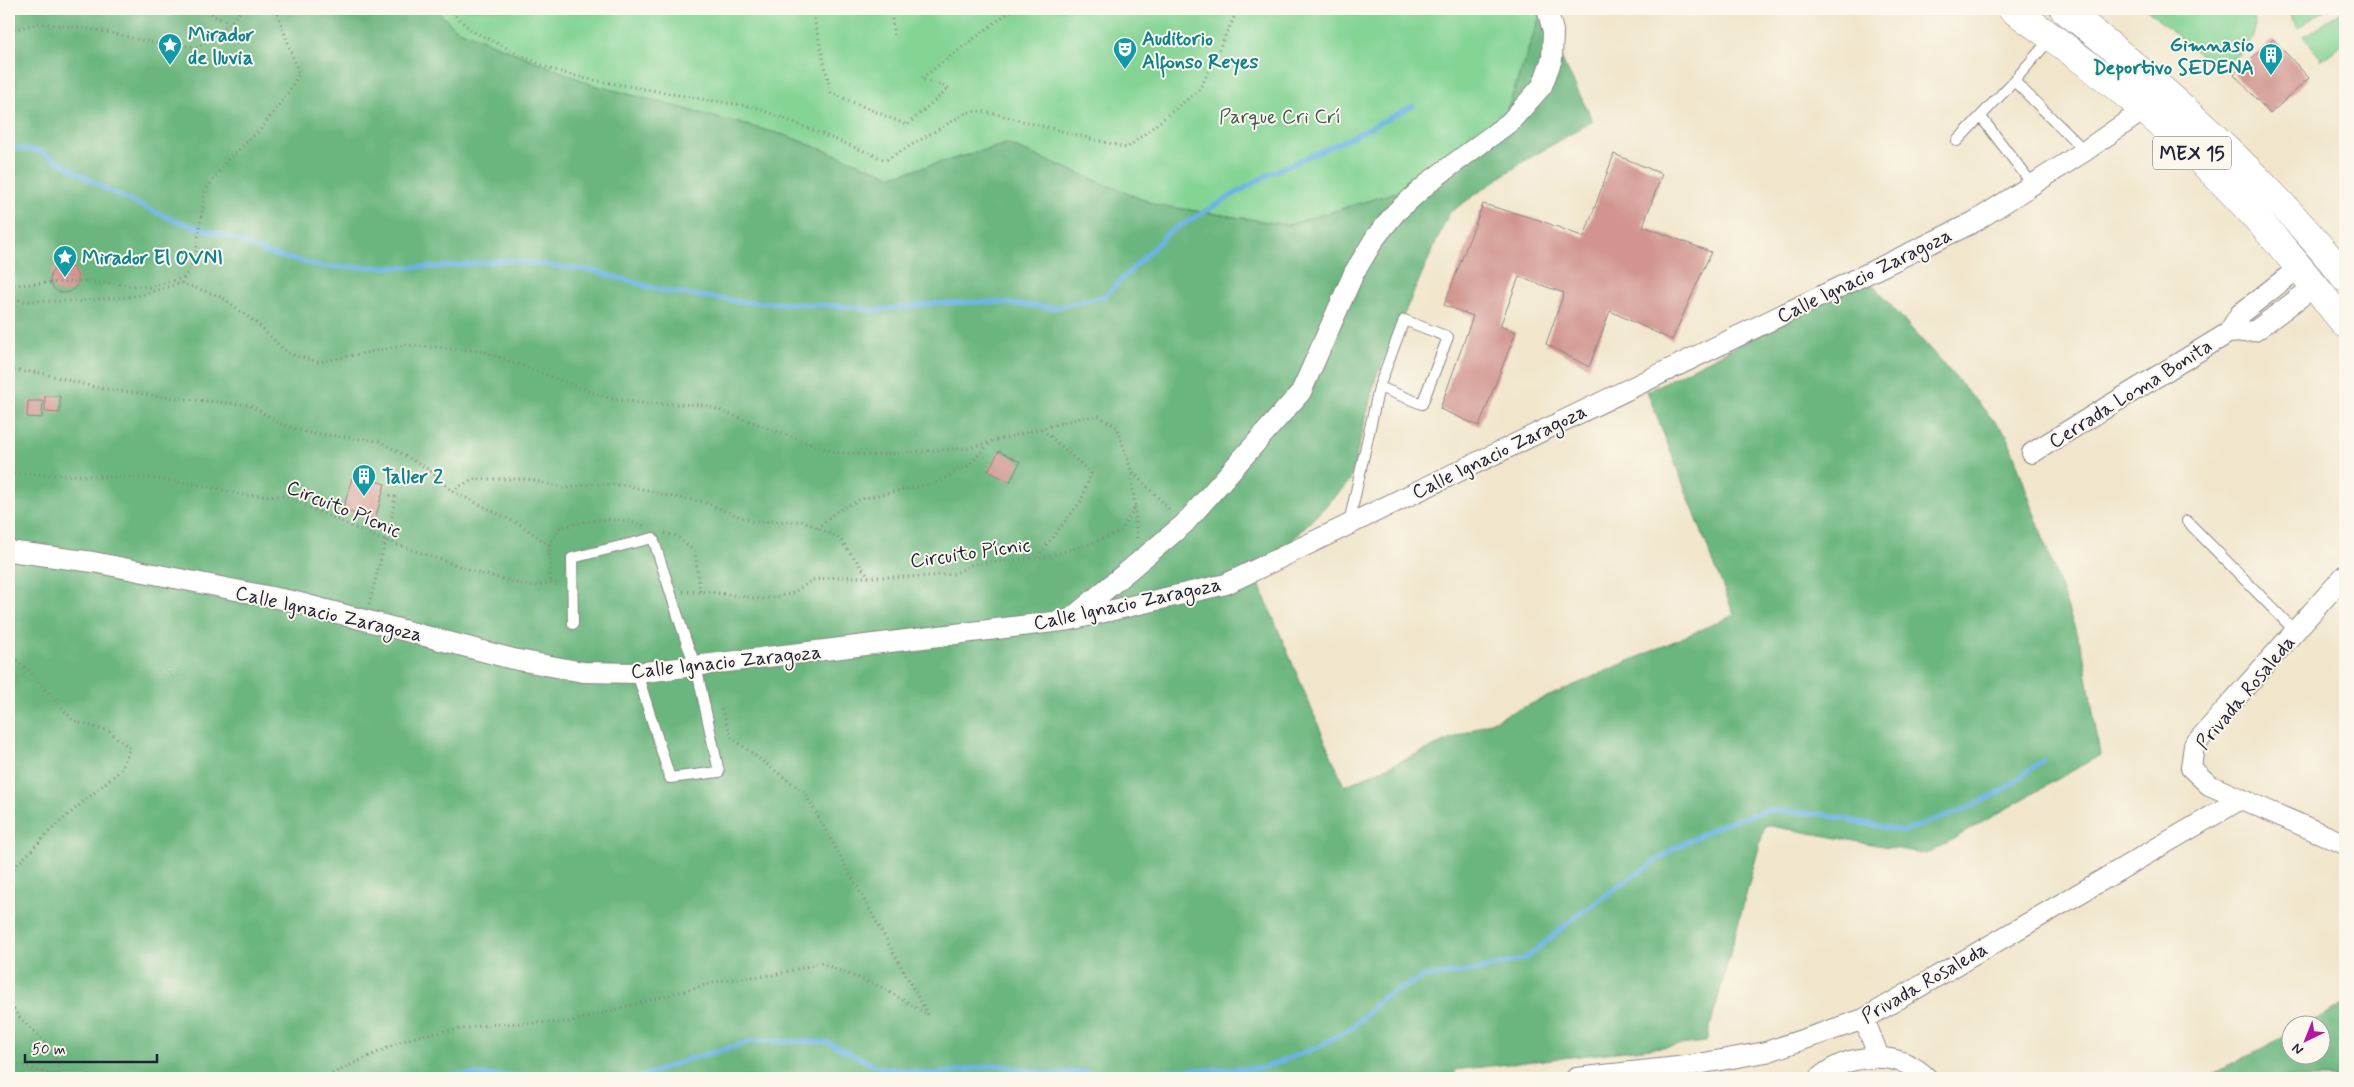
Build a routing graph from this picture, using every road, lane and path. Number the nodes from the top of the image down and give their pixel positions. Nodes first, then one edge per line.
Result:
1 (209, 9) edge
2 (242, 9) edge
3 (276, 9) edge
4 (448, 9) edge
5 (812, 9) edge
6 (891, 9) edge
7 (1013, 9) edge
8 (1238, 9) edge
9 (1547, 9) edge
10 (2012, 9) edge
11 (2064, 9) edge
12 (230, 22) junction
13 (9, 31) edge
14 (2052, 37) junction
15 (894, 38) dead end
16 (2014, 81) junction
17 (2144, 109) junction
18 (1980, 117) junction
19 (1957, 141) dead end
20 (2085, 151) junction
21 (2033, 185) junction
22 (2307, 276) junction
23 (184, 277) junction
24 (2345, 277) edge
25 (181, 283) junction
26 (9, 284) edge
27 (9, 298) edge
28 (2345, 324) edge
29 (9, 370) edge
30 (1379, 387) junction
31 (1041, 428) junction
32 (993, 441) junction
33 (2032, 454) dead end
34 (1131, 470) junction
35 (9, 473) edge
36 (452, 491) junction
37 (388, 495) dead end
38 (1134, 507) junction
39 (2187, 521) dead end
40 (1349, 523) junction
41 (1184, 524) junction
42 (817, 528) junction
43 (386, 541) junction
44 (9, 550) edge
45 (1036, 557) junction
46 (1141, 560) junction
47 (2345, 575) edge
48 (870, 577) junction
49 (550, 582) junction
50 (572, 589) junction
51 (670, 591) junction
52 (365, 620) junction
53 (1070, 620) junction
54 (573, 624) dead end
55 (2295, 631) junction
56 (9, 654) edge
57 (696, 666) junction
58 (637, 673) junction
59 (718, 702) dead end
60 (2241, 799) junction
61 (2345, 844) edge
62 (9, 876) edge
63 (9, 1000) edge
64 (1864, 1019) junction
65 (1879, 1057) junction
66 (9, 1061) edge
67 (60, 1078) edge
68 (323, 1078) edge
69 (1576, 1078) edge
70 (1819, 1078) edge
71 (1927, 1078) edge

1 - 12 path
2 - 12 path
3 - 23 path
4 - 8 path
5 - 7 path
6 - 15 path
9 - 41 street
10 - 14 highway, MEX 15
11 - 24 highway, MEX 15
12 - 13 path
14 - 16 lane
14 - 17 highway, MEX 15
16 - 18 lane
16 - 20 lane
17 - 20 street, Calle Ignacio Zaragoza
17 - 22 highway, MEX 15
18 - 19 lane
18 - 21 lane
20 - 21 street, Calle Ignacio Zaragoza
21 - 40 street, Calle Ignacio Zaragoza
22 - 28 highway, MEX 15
22 - 33 street, Cerrada Loma Bonita
23 - 25 path
23 - 26 path
25 - 27 path
25 - 32 path
29 - 36 path
30 - 30 lane
30 - 40 lane
31 - 32 path
31 - 34 path
31 - 45 path
32 - 42 path
34 - 38 path
34 - 41 path
35 - 43 path, Circuito Pícnic
36 - 42 path
36 - 49 path
37 - 43 path
38 - 45 path, Circuito Pícnic
38 - 46 path
39 - 55 lane
40 - 53 street, Calle Ignacio Zaragoza
41 - 46 street
42 - 48 path
43 - 49 path, Circuito Pícnic
43 - 52 path
44 - 52 street, Calle Ignacio Zaragoza
45 - 48 path, Circuito Pícnic
46 - 53 street
47 - 55 street, Privada Rosaleda
48 - 51 path, Circuito Pícnic
49 - 50 path, Circuito Pícnic
50 - 51 lane
50 - 54 lane
51 - 57 lane
52 - 58 street, Calle Ignacio Zaragoza
53 - 57 street, Calle Ignacio Zaragoza
55 - 60 street, Privada Rosaleda
56 - 62 path
57 - 58 street, Calle Ignacio Zaragoza
57 - 58 lane
59 - 68 path
60 - 61 street, Privada Rosaleda
60 - 64 street, Privada Rosaleda
63 - 67 path
64 - 65 street
64 - 69 street, Privada Rosaleda
65 - 70 street
65 - 71 street
66 - 67 path

